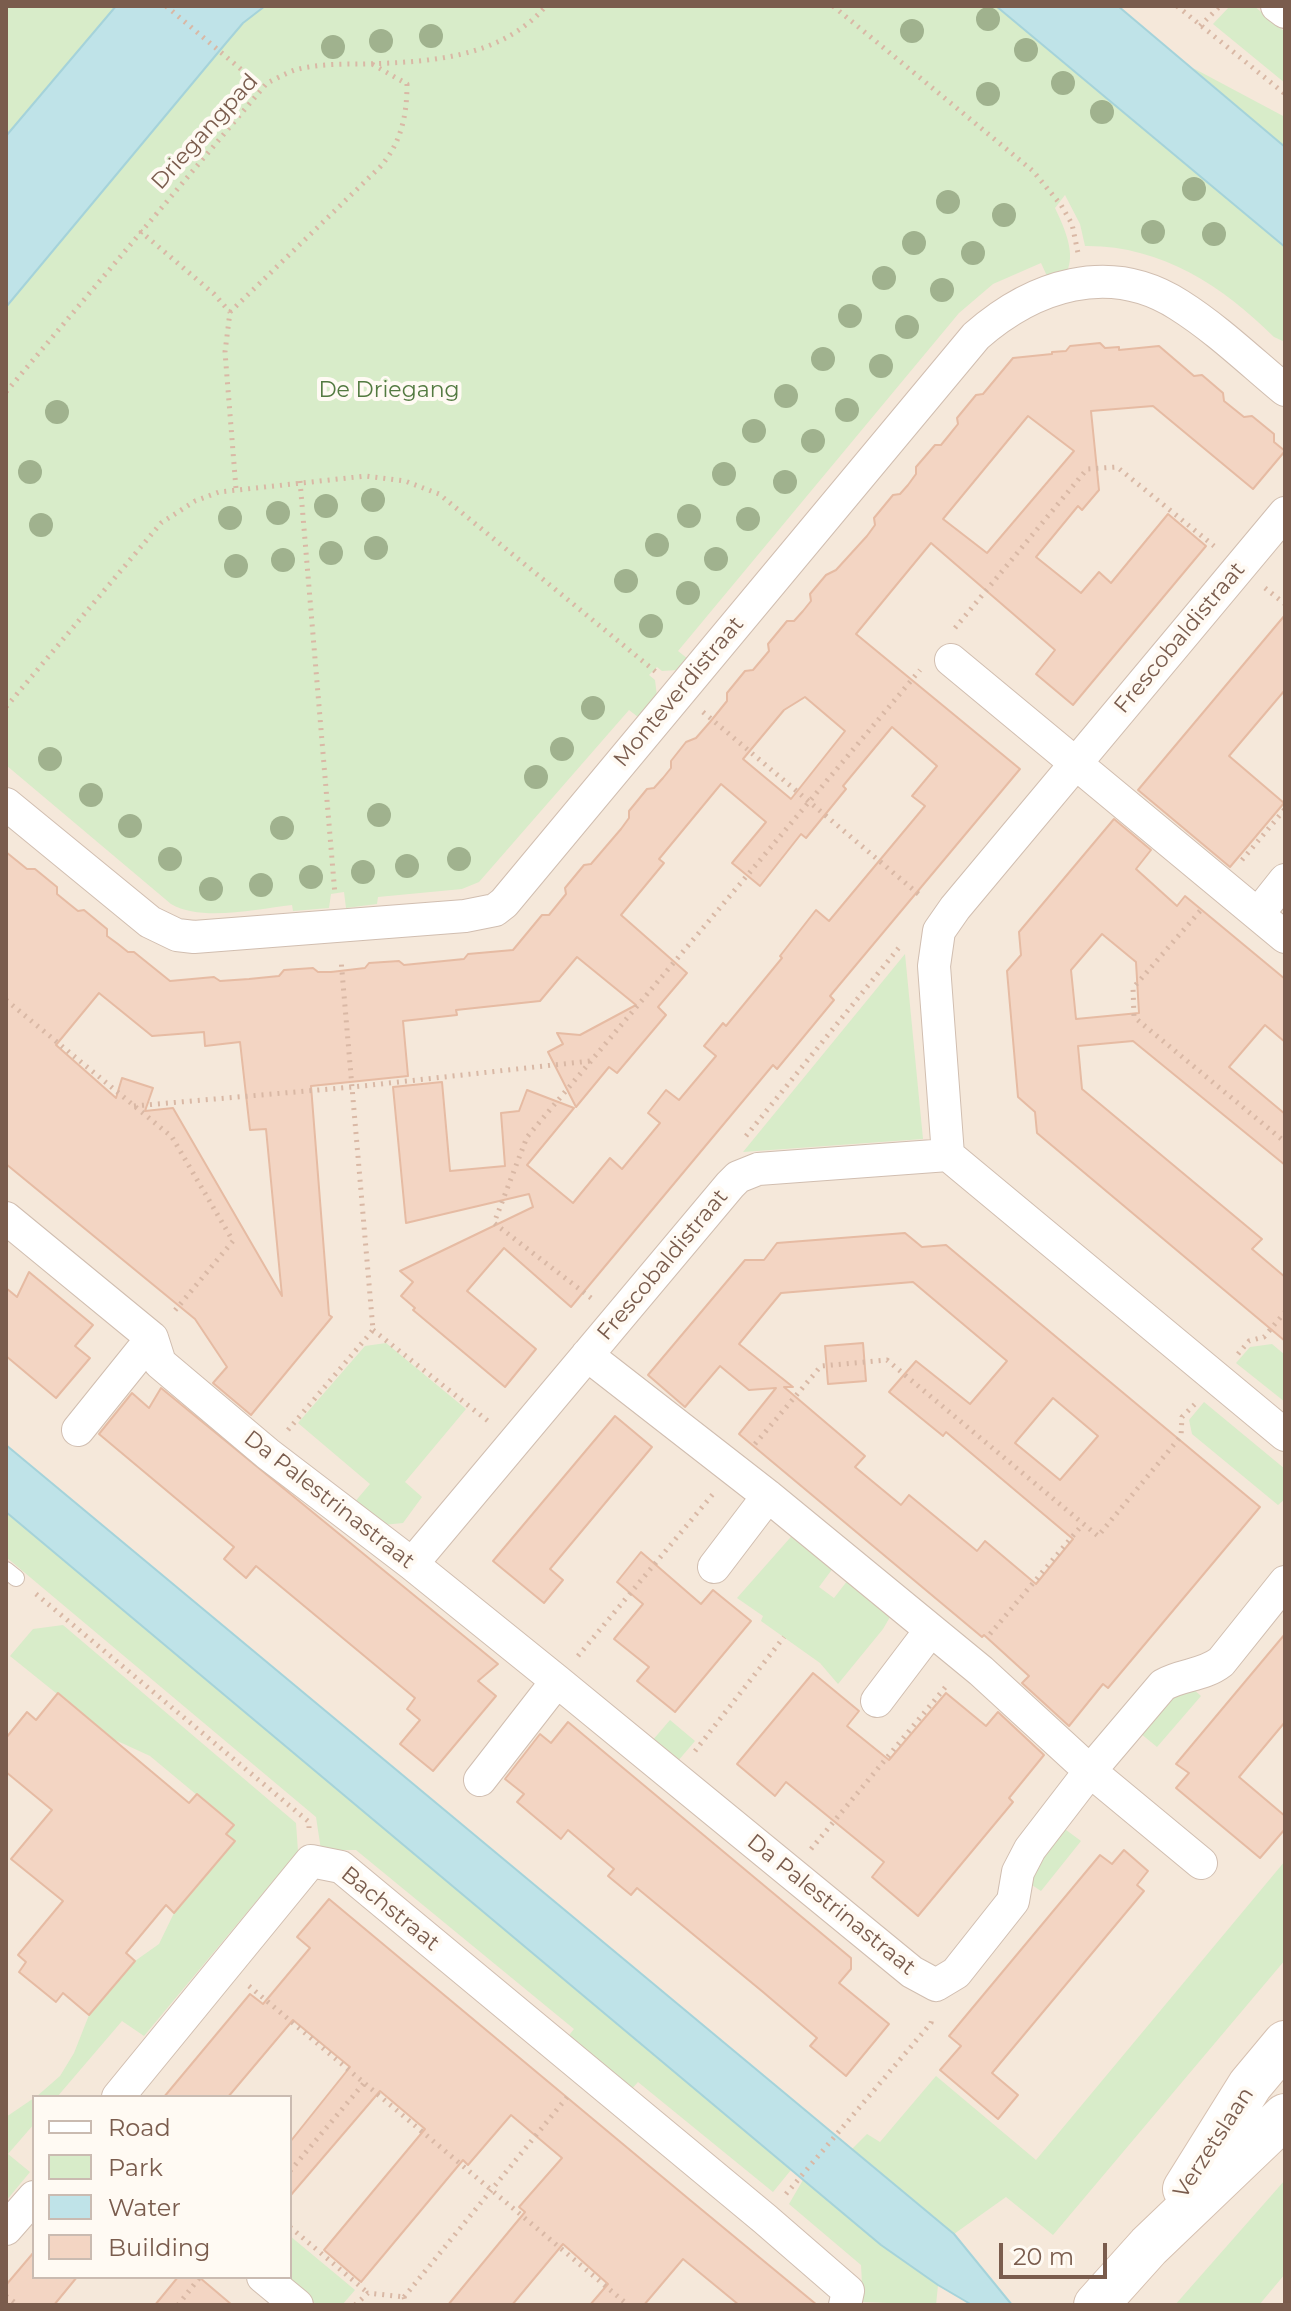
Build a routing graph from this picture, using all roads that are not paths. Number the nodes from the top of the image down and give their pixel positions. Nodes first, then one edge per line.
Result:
1 (1277, 6) edge
2 (1285, 12) edge
3 (1285, 390) edge
4 (1285, 513) edge
5 (941, 653) road end
6 (1075, 763) junction
7 (6, 804) edge
8 (1285, 880) edge
9 (1258, 914) junction
10 (1285, 937) edge
11 (948, 1155) junction
12 (6, 1218) edge
13 (152, 1338) junction
14 (587, 1355) junction
15 (78, 1430) dead end
16 (1285, 1435) edge
17 (768, 1496) junction
18 (412, 1564) junction
19 (714, 1567) dead end
20 (1285, 1582) edge
21 (930, 1631) junction
22 (557, 1681) junction
23 (877, 1701) dead end
24 (1090, 1771) junction
25 (480, 1780) dead end
26 (1201, 1863) dead end
27 (1285, 2043) edge
28 (120, 2095) edge
29 (1285, 2116) edge
30 (32, 2199) edge
31 (6, 2229) edge
32 (1149, 2246) junction
33 (265, 2279) edge
34 (297, 2305) edge
35 (845, 2305) edge
36 (1096, 2305) edge

1 - 2 street
3 - 7 street, Monteverdistraat
4 - 6 street, Frescobaldistraat
5 - 6 street
6 - 9 street
6 - 11 street, Frescobaldistraat
8 - 9 street
9 - 10 street
11 - 14 street, Frescobaldistraat
11 - 16 street
12 - 13 street, Da Palestrinastraat
13 - 15 street
13 - 18 street, Da Palestrinastraat
14 - 17 street
14 - 18 street, Frescobaldistraat
17 - 19 street
17 - 21 street
18 - 22 street, Da Palestrinastraat
20 - 24 street, Da Palestrinastraat
21 - 23 street
21 - 24 street
22 - 24 street, Da Palestrinastraat
22 - 25 street
24 - 26 street
27 - 32 main road, Verzetslaan
28 - 35 street, Bachstraat
29 - 32 main road, Verzetslaan
30 - 31 street
32 - 36 main road, Verzetslaan
33 - 34 street

